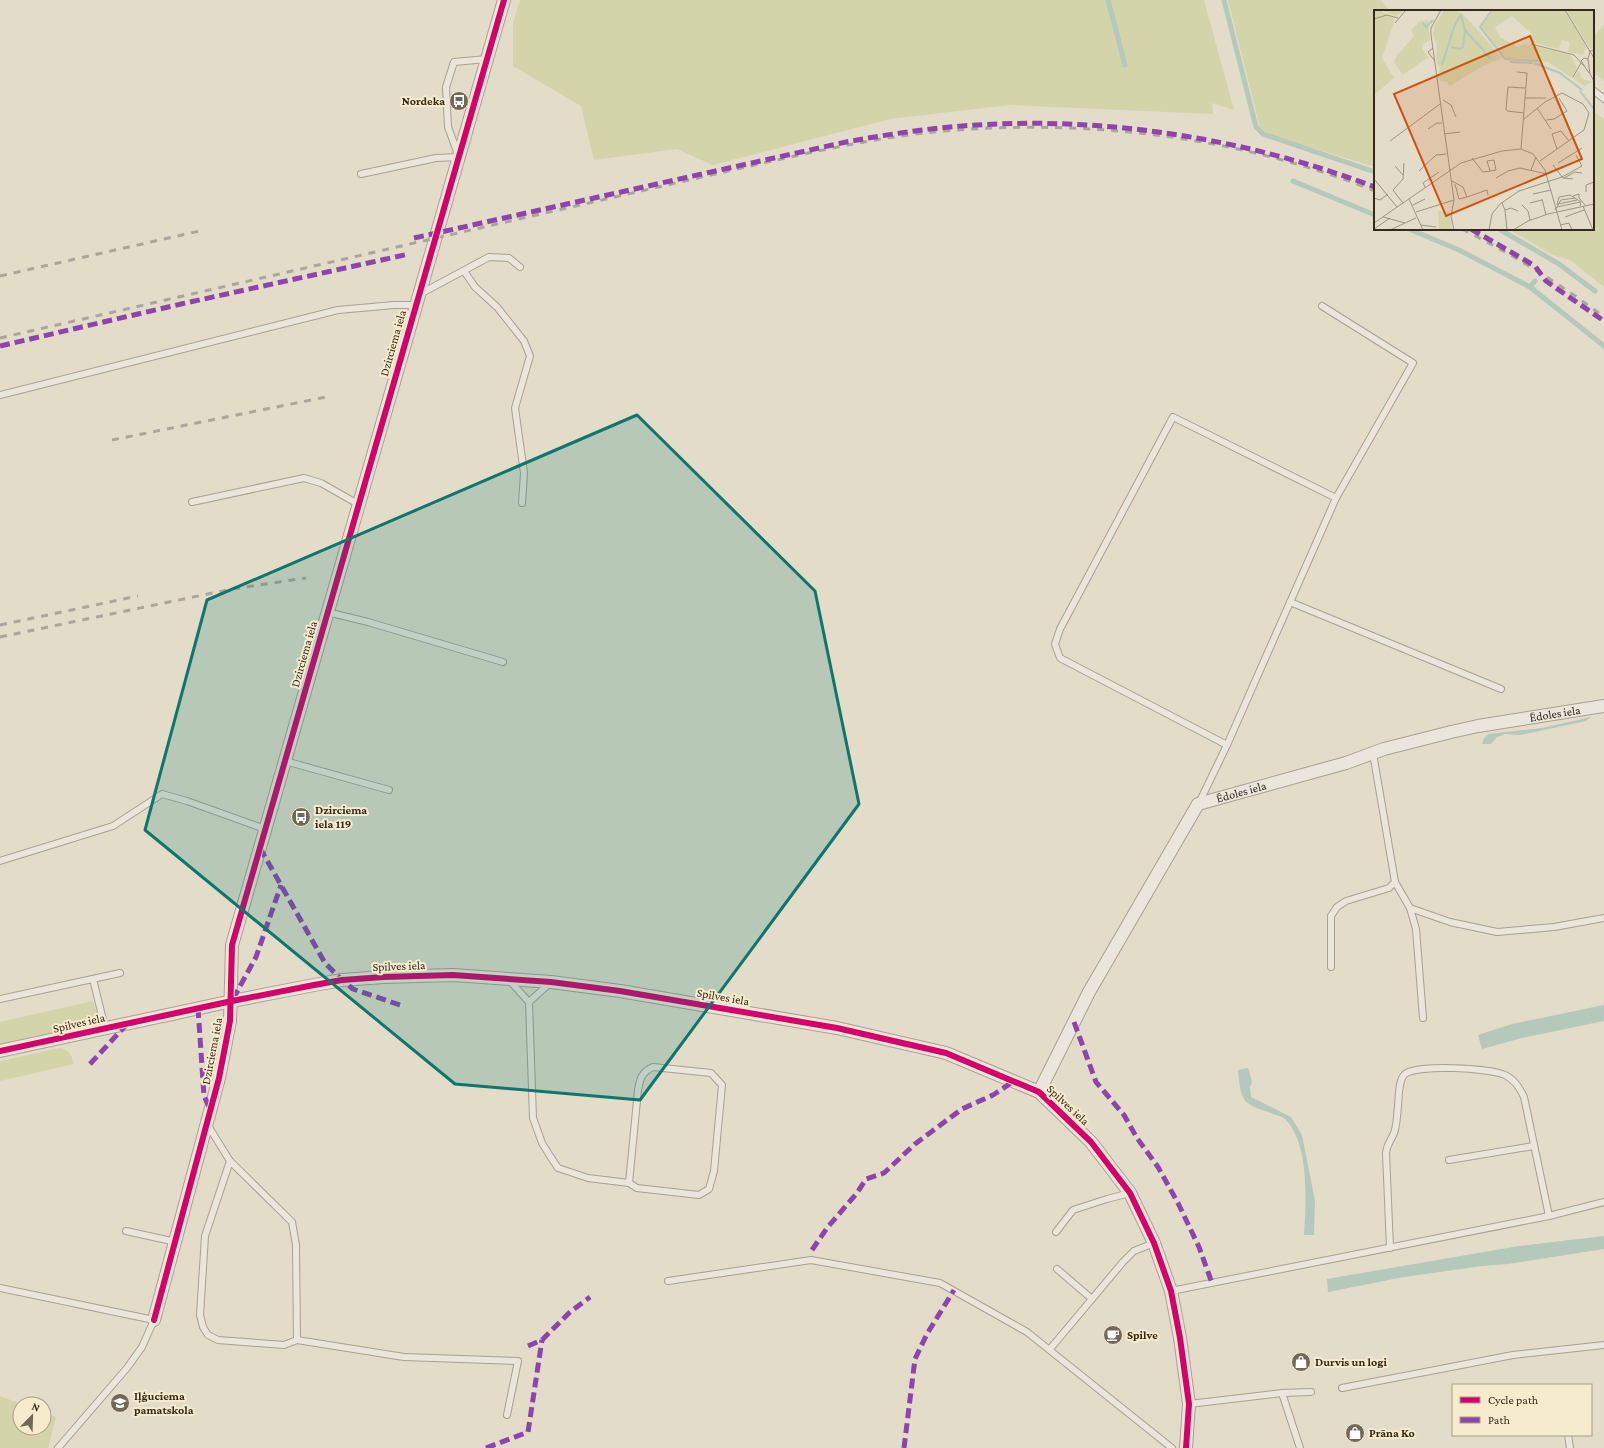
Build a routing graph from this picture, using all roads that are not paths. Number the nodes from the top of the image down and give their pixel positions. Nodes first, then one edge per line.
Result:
1 (504, 0) edge
2 (487, 59) junction
3 (1594, 91) edge
4 (1604, 99) edge
5 (459, 157) junction
6 (361, 174) dead end
7 (520, 267) dead end
8 (464, 271) junction
9 (417, 300) junction
10 (1322, 306) dead end
11 (0, 394) edge
12 (1336, 498) junction
13 (192, 502) dead end
14 (522, 503) dead end
15 (358, 504) junction
16 (1290, 602) junction
17 (327, 612) junction
18 (503, 662) dead end
19 (1501, 689) dead end
20 (1604, 706) edge
21 (1227, 745) junction
22 (1373, 753) junction
23 (285, 761) junction
24 (389, 790) dead end
25 (1198, 804) junction
26 (265, 829) junction
27 (0, 861) edge
28 (1395, 882) junction
29 (1410, 908) junction
30 (1604, 918) edge
31 (1331, 967) dead end
32 (120, 973) dead end
33 (93, 979) junction
34 (508, 979) junction
35 (551, 982) junction
36 (0, 999) edge
37 (232, 1001) junction
38 (529, 1002) junction
39 (1423, 1018) dead end
40 (105, 1028) junction
41 (0, 1052) edge
42 (1039, 1092) junction
43 (207, 1124) junction
44 (1534, 1146) junction
45 (1450, 1160) dead end
46 (230, 1161) junction
47 (628, 1183) junction
48 (1130, 1193) junction
49 (1604, 1202) edge
50 (1549, 1216) junction
51 (126, 1231) dead end
52 (1056, 1232) dead end
53 (176, 1242) junction
54 (1154, 1243) junction
55 (1390, 1248) junction
56 (1056, 1269) dead end
57 (668, 1281) dead end
58 (0, 1288) edge
59 (1171, 1291) junction
60 (1092, 1299) junction
61 (154, 1320) junction
62 (297, 1340) junction
63 (1604, 1345) edge
64 (1050, 1349) junction
65 (1342, 1388) dead end
66 (1282, 1392) junction
67 (1311, 1392) dead end
68 (1189, 1404) junction
69 (507, 1415) dead end
70 (1568, 1436) edge
71 (58, 1448) edge
72 (1172, 1448) edge
73 (1186, 1448) edge
74 (1300, 1448) edge
75 (1570, 1448) edge

1 - 2 street, Dzirciema iela
2 - 5 street, Dzirciema iela
2 - 5 lane
3 - 4 lane
5 - 6 lane
5 - 9 street, Dzirciema iela
7 - 8 lane
8 - 9 lane
8 - 14 lane
9 - 11 lane
9 - 15 street, Dzirciema iela
10 - 12 lane
12 - 16 lane
12 - 21 lane
13 - 15 lane
15 - 17 street, Dzirciema iela
16 - 19 lane
16 - 21 lane
17 - 18 lane
17 - 23 street, Dzirciema iela
20 - 22 street, Ēdoles iela
21 - 25 lane
22 - 25 street, Ēdoles iela
22 - 28 lane
23 - 24 lane
23 - 26 street, Dzirciema iela
25 - 42 street
26 - 27 lane
26 - 37 street, Dzirciema iela
28 - 29 lane
28 - 31 lane
29 - 30 lane
29 - 39 lane
32 - 33 lane
33 - 36 lane
33 - 40 lane
34 - 35 street, Spilves iela
34 - 37 street, Spilves iela
34 - 38 lane
35 - 38 lane
35 - 42 street, Spilves iela
37 - 40 street, Spilves iela
37 - 43 street, Dzirciema iela
38 - 47 lane
40 - 41 street, Spilves iela
42 - 48 street, Spilves iela
43 - 46 lane
43 - 53 street, Dzirciema iela
44 - 45 lane
44 - 50 lane
44 - 55 lane
46 - 62 lane
46 - 62 lane
47 - 47 lane
48 - 52 lane
48 - 54 street, Spilves iela
49 - 50 lane
50 - 55 lane
51 - 53 lane
53 - 61 street, Dzirciema iela
54 - 59 street, Spilves iela
54 - 60 lane
55 - 59 lane
56 - 60 lane
57 - 64 lane
58 - 61 lane
59 - 68 street, Spilves iela
60 - 64 lane
61 - 71 lane
62 - 69 lane
63 - 65 lane
64 - 72 lane
66 - 67 lane
66 - 68 lane
66 - 74 lane
68 - 73 street, Spilves iela
70 - 75 lane

